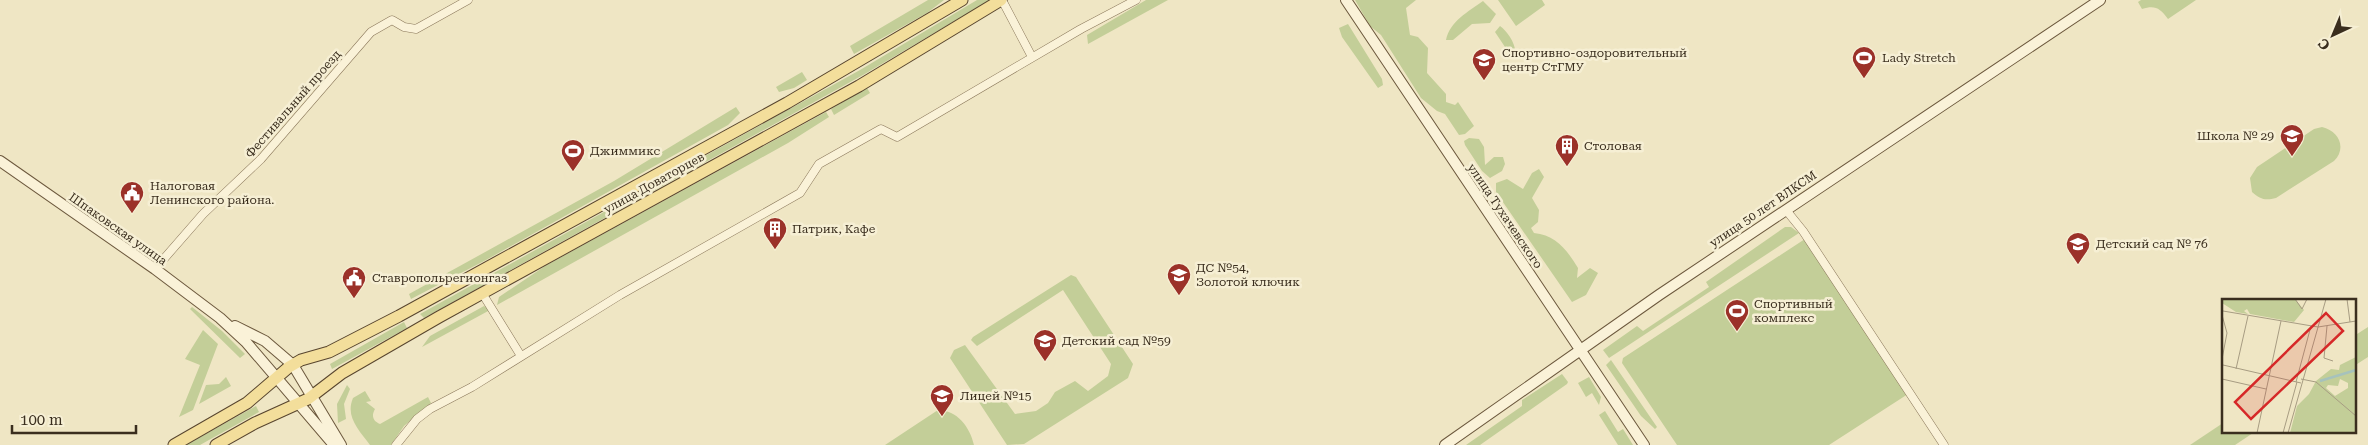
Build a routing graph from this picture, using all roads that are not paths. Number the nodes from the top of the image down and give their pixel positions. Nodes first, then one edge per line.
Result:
1 (468, 0) edge
2 (962, 0) edge
3 (1002, 0) edge
4 (1136, 0) edge
5 (1346, 0) edge
6 (2100, 0) edge
7 (1032, 57) junction
8 (0, 161) edge
9 (1786, 210) junction
10 (155, 270) junction
11 (482, 293) junction
12 (220, 318) junction
13 (1580, 350) junction
14 (521, 356) junction
15 (297, 363) junction
16 (174, 445) edge
17 (216, 445) edge
18 (334, 445) edge
19 (341, 445) edge
20 (396, 445) edge
21 (1445, 445) edge
22 (1644, 445) edge
23 (1944, 445) edge

1 - 10 street, Фестивальный проезд
2 - 15 main road, улица Доваторцев
3 - 7 street
3 - 11 main road, улица Доваторцев
4 - 7 street
5 - 13 street, улица Тухачевского
6 - 9 street, улица 50 лет ВЛКСМ
7 - 14 street
8 - 10 street, Шпаковская улица
9 - 13 street, улица 50 лет ВЛКСМ
9 - 23 street
10 - 12 street, Шпаковская улица
11 - 14 street
11 - 17 main road, улица Доваторцев
12 - 15 street, Шпаковская улица
12 - 18 street, Шпаковская улица
13 - 21 street, улица 50 лет ВЛКСМ
13 - 22 street, улица Тухачевского
14 - 20 street
15 - 16 main road
15 - 19 street, Шпаковская улица

